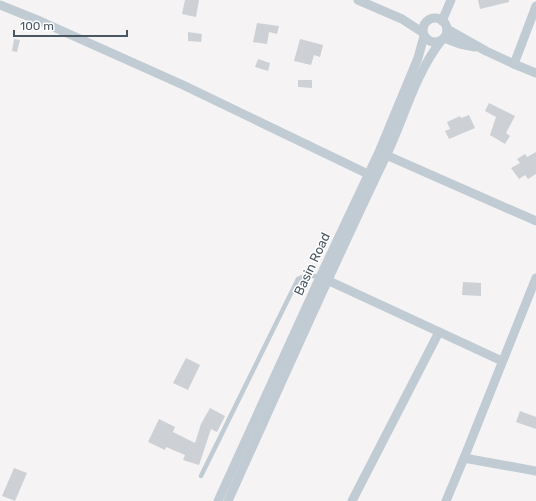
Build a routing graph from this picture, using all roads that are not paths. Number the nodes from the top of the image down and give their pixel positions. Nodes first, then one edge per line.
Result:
1 (358, 0) edge
2 (451, 0) edge
3 (0, 5) edge
4 (536, 6) edge
5 (402, 19) junction
6 (429, 20) junction
7 (443, 32) junction
8 (423, 34) junction
9 (514, 64) junction
10 (536, 73) edge
11 (386, 155) junction
12 (368, 174) junction
13 (536, 221) edge
14 (324, 278) junction
15 (536, 278) edge
16 (439, 332) junction
17 (502, 361) junction
18 (274, 389) junction
19 (464, 458) junction
20 (536, 471) edge
21 (201, 476) dead end
22 (218, 501) edge
23 (228, 501) edge
24 (352, 501) edge
25 (446, 501) edge

1 - 5 street
2 - 7 street, Basin Road
3 - 12 street
4 - 9 street
5 - 6 street
5 - 8 street
6 - 7 street
6 - 8 street, Basin Road
7 - 8 street
7 - 9 street
7 - 11 street, Basin Road
8 - 12 street, Basin Road
9 - 10 street
11 - 13 street
11 - 14 street, Basin Road
12 - 14 street, Basin Road
14 - 16 street
14 - 18 street, Basin Road
14 - 21 lane
15 - 17 street
16 - 17 street
16 - 24 street
17 - 19 street
18 - 22 street, Basin Road
18 - 23 street, Basin Road
19 - 20 street
19 - 25 street

